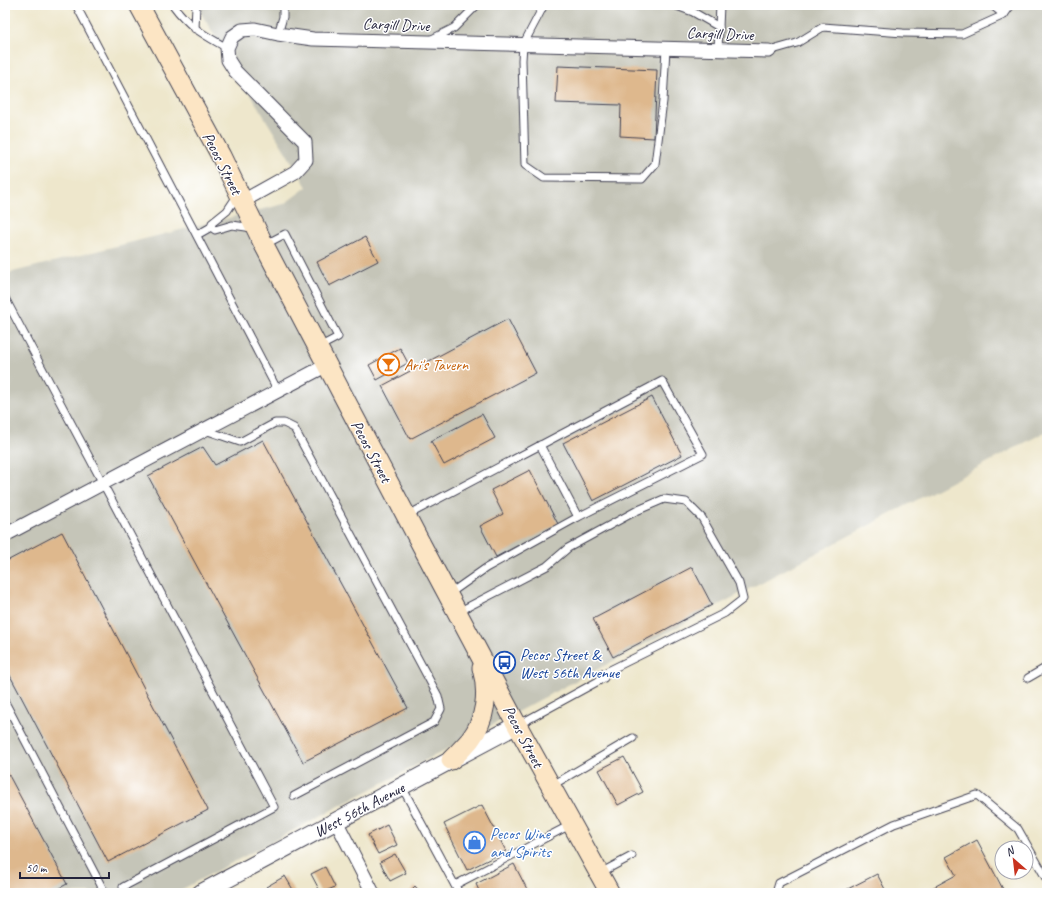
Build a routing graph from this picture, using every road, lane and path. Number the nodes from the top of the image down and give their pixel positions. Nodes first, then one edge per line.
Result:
1 (76, 5) edge
2 (139, 5) edge
3 (173, 5) edge
4 (196, 5) edge
5 (283, 5) edge
6 (477, 5) edge
7 (544, 5) edge
8 (674, 5) edge
9 (720, 5) edge
10 (992, 5) edge
11 (1011, 5) edge
12 (1004, 15) junction
13 (719, 27) junction
14 (195, 29) junction
15 (278, 34) junction
16 (426, 42) junction
17 (523, 45) junction
18 (227, 48) junction
19 (666, 49) junction
20 (718, 50) junction
21 (769, 52) joint
22 (240, 196) junction
23 (211, 227) junction
24 (197, 235) junction
25 (260, 237) junction
26 (5, 298) edge
27 (327, 365) junction
28 (278, 391) junction
29 (205, 430) junction
30 (540, 445) junction
31 (102, 484) junction
32 (406, 516) junction
33 (578, 517) junction
34 (5, 536) edge
35 (448, 594) junction
36 (458, 612) junction
37 (475, 643) junction
38 (1047, 667) edge
39 (1028, 678) dead end
40 (5, 702) edge
41 (518, 725) junction
42 (633, 738) dead end
43 (450, 760) junction
44 (551, 786) junction
45 (402, 787) junction
46 (294, 796) dead end
47 (336, 821) junction
48 (572, 824) junction
49 (632, 856) dead end
50 (599, 873) junction
51 (1047, 880) edge
52 (455, 885) junction
53 (123, 887) dead end
54 (105, 893) edge
55 (201, 893) edge
56 (374, 893) edge
57 (459, 893) edge
58 (610, 893) edge
59 (776, 893) edge

1 - 24 lane
2 - 22 main road, Pecos Street
3 - 14 lane
4 - 14 lane
5 - 15 lane
6 - 16 lane
7 - 17 lane
8 - 13 lane
9 - 13 lane
10 - 12 lane
11 - 12 lane
12 - 21 lane
13 - 20 lane
14 - 18 lane
15 - 16 street, Cargill Drive
15 - 18 street, Cargill Drive
16 - 17 street, Cargill Drive
17 - 19 street, Cargill Drive
17 - 19 lane
18 - 22 street
19 - 20 street, Cargill Drive
20 - 21 street, Cargill Drive
22 - 23 lane
22 - 25 main road, Pecos Street
23 - 24 lane
23 - 25 lane
24 - 28 lane
25 - 27 main road, Pecos Street
26 - 31 lane
27 - 28 street
27 - 32 main road, Pecos Street
28 - 29 street
29 - 31 street
29 - 46 lane
30 - 32 lane
30 - 33 lane
30 - 33 lane
31 - 34 street
31 - 53 lane
32 - 35 main road, Pecos Street
33 - 35 lane
35 - 36 main road, Pecos Street
36 - 37 main road, Pecos Street
36 - 41 lane
37 - 41 main road, Pecos Street
37 - 43 main road
38 - 39 lane
40 - 54 lane
41 - 43 street, West 56th Avenue
41 - 44 main road, Pecos Street
42 - 44 lane
43 - 45 street, West 56th Avenue
44 - 48 main road, Pecos Street
45 - 47 street, West 56th Avenue
45 - 52 lane
47 - 55 street, West 56th Avenue
47 - 56 street
48 - 50 main road, Pecos Street
48 - 52 lane
49 - 50 lane
50 - 58 main road, Pecos Street
51 - 59 lane
52 - 57 lane

